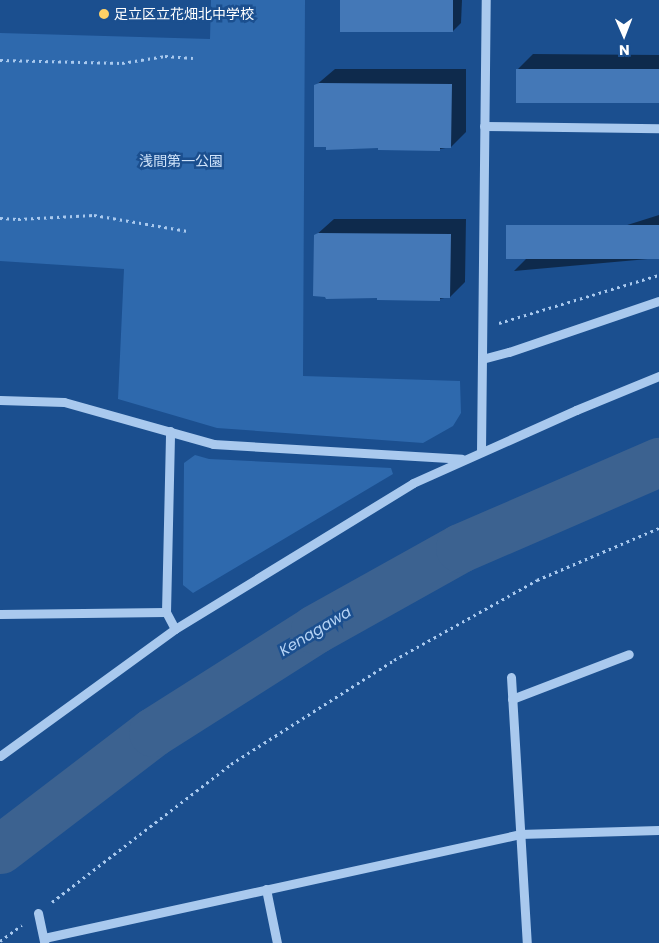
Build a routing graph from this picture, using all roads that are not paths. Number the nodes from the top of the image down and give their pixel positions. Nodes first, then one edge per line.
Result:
1 (486, 0) edge
2 (484, 126) junction
3 (659, 128) edge
4 (659, 301) edge
5 (482, 359) junction
6 (659, 376) edge
7 (0, 400) edge
8 (170, 431) junction
9 (481, 452) junction
10 (465, 459) junction
11 (166, 612) junction
12 (0, 614) edge
13 (175, 629) junction
14 (629, 654) dead end
15 (511, 677) dead end
16 (512, 699) junction
17 (0, 756) edge
18 (659, 830) edge
19 (519, 834) junction
20 (266, 889) junction
21 (38, 914) road end
22 (44, 940) edge
23 (277, 943) edge
24 (527, 943) edge

1 - 2 street
2 - 3 street
2 - 5 street
4 - 5 street
5 - 9 street
6 - 9 street
7 - 8 street
8 - 10 street
8 - 11 street
9 - 10 street
10 - 13 street
11 - 12 street
11 - 13 street
13 - 17 street
14 - 16 street
15 - 16 street
16 - 19 street
18 - 19 street
19 - 20 street
19 - 24 street
20 - 22 street
20 - 23 street
21 - 22 street

